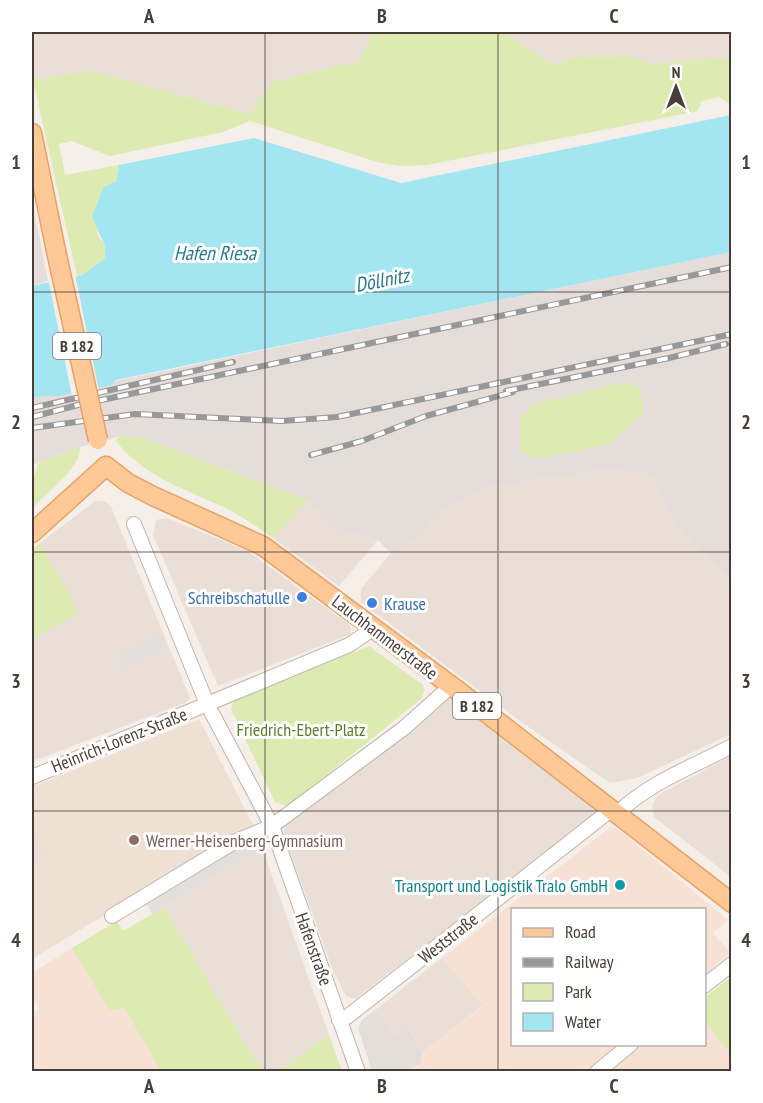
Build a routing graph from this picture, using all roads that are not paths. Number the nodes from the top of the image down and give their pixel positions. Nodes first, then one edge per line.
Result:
1 (32, 133) edge
2 (106, 466) junction
3 (134, 524) dead end
4 (32, 533) edge
5 (374, 628) junction
6 (451, 686) junction
7 (207, 704) junction
8 (732, 746) edge
9 (32, 777) edge
10 (615, 811) junction
11 (272, 826) junction
12 (732, 903) edge
13 (112, 916) dead end
14 (732, 964) edge
15 (706, 985) edge
16 (339, 1020) junction
17 (628, 1046) edge
18 (358, 1071) edge
19 (597, 1071) edge

1 - 2 main road, B 182, bridge
2 - 4 main road
2 - 5 main road, Lauchhammerstraße / B 182
3 - 7 street
5 - 6 main road, Lauchhammerstraße / B 182
5 - 7 street
6 - 10 main road, Lauchhammerstraße / B 182
6 - 11 street
7 - 9 street, Heinrich-Lorenz-Straße
7 - 11 street
8 - 10 street, Weststraße
10 - 12 main road, Lauchhammerstraße / B 182
10 - 16 street, Weststraße
11 - 13 street
11 - 16 street, Hafenstraße
14 - 15 street
16 - 18 street, Hafenstraße
17 - 19 street

